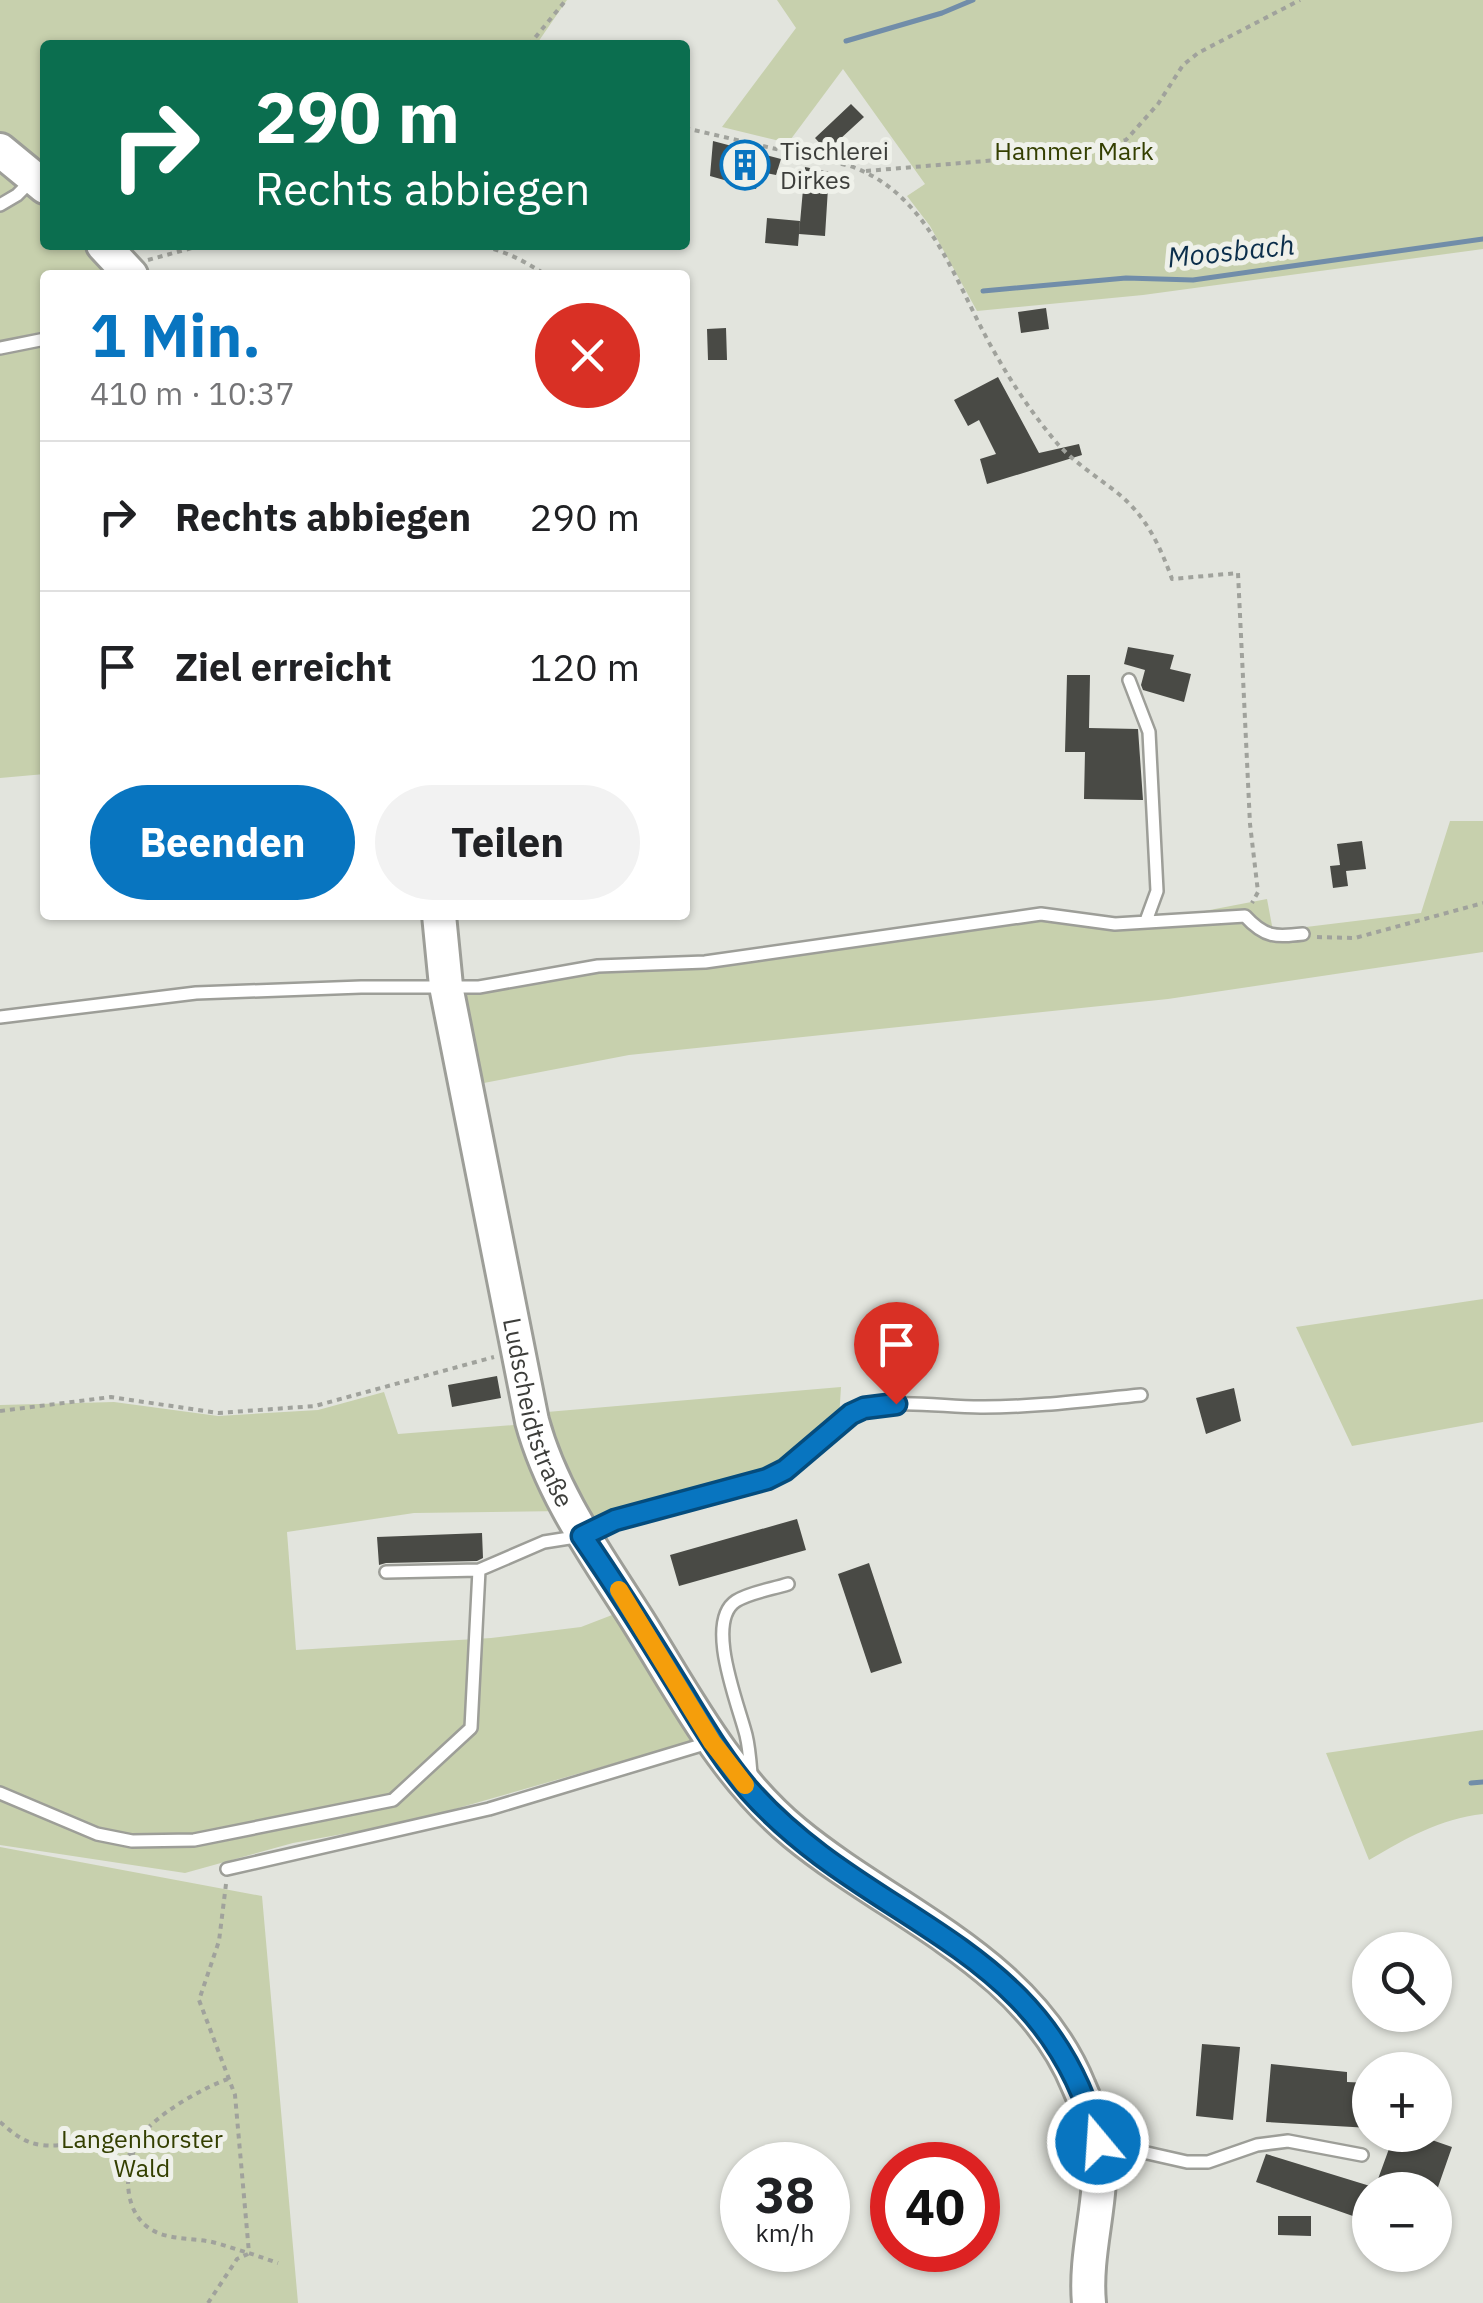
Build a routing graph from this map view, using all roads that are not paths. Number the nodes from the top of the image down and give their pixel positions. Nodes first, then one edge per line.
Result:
1 (0, 150) edge
2 (40, 182) edge
3 (0, 205) edge
4 (40, 339) edge
5 (0, 348) edge
6 (1129, 680) dead end
7 (440, 920) edge
8 (1146, 920) junction
9 (1303, 934) road end
10 (446, 986) junction
11 (0, 1016) edge
12 (1141, 1395) dead end
13 (582, 1536) junction
14 (479, 1570) junction
15 (386, 1572) dead end
16 (788, 1584) dead end
17 (712, 1742) junction
18 (0, 1793) edge
19 (751, 1793) junction
20 (227, 1869) road end
21 (1098, 2142) junction
22 (1362, 2155) dead end
23 (1089, 2303) edge

1 - 2 street
2 - 3 lane
4 - 5 lane
6 - 8 lane
7 - 10 street, Ludscheidtstraße
8 - 9 lane
8 - 10 lane
10 - 11 lane
10 - 13 street, Ludscheidtstraße
12 - 13 lane
13 - 14 lane
13 - 17 street, Ludscheidtstraße
14 - 15 lane
14 - 18 lane
16 - 19 lane
17 - 19 street, Ludscheidtstraße
17 - 20 lane
19 - 21 street, Ludscheidtstraße
21 - 22 lane
21 - 23 street, Ludscheidtstraße

